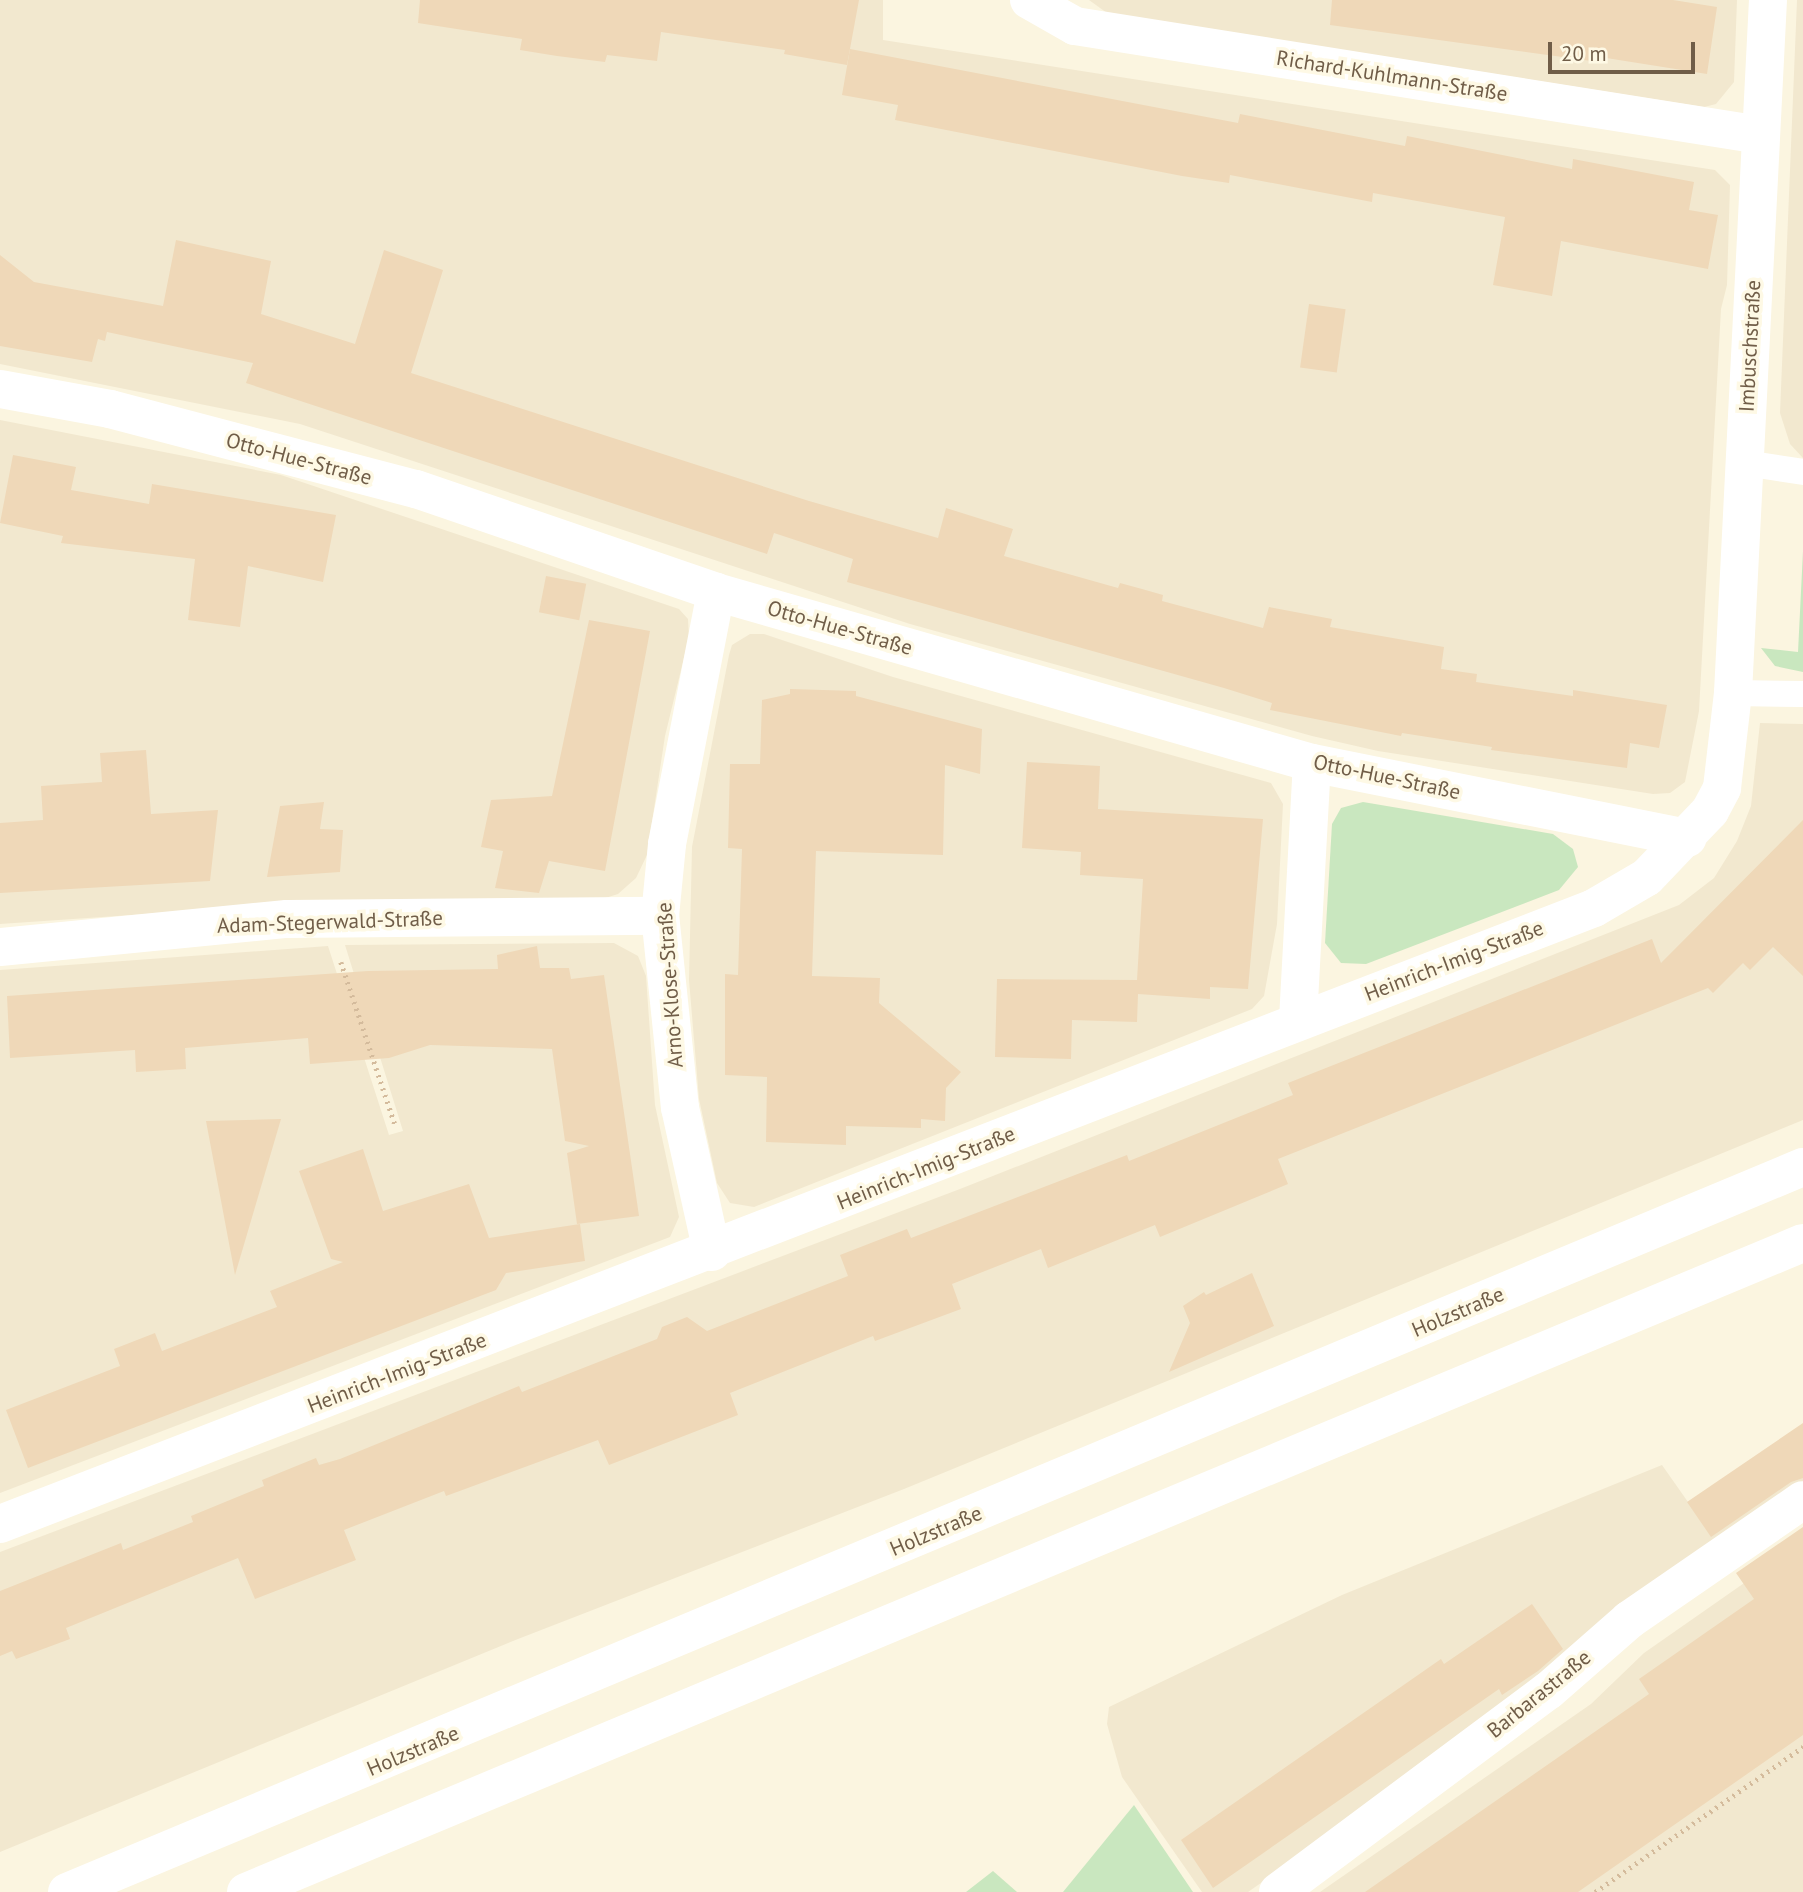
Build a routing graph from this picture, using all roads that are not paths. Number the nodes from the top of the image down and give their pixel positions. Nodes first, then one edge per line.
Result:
1 (1029, 0) edge
2 (1768, 0) edge
3 (1760, 135) junction
4 (0, 389) edge
5 (1745, 463) junction
6 (1803, 472) edge
7 (716, 592) junction
8 (1733, 693) junction
9 (1803, 694) edge
10 (1312, 762) junction
11 (1688, 838) junction
12 (660, 916) junction
13 (0, 947) edge
14 (1298, 1020) junction
15 (1803, 1167) edge
16 (1803, 1243) edge
17 (712, 1252) junction
18 (1803, 1500) edge
19 (0, 1524) edge
20 (67, 1892) edge
21 (246, 1892) edge
22 (1278, 1892) edge

1 - 3 street, Richard-Kuhlmann-Straße
2 - 3 street, Imbuschstraße
3 - 5 street, Imbuschstraße
4 - 7 street, Otto-Hue-Straße
5 - 6 lane
5 - 8 street, Imbuschstraße
7 - 10 street, Otto-Hue-Straße
7 - 12 street, Arno-Klose-Straße
8 - 9 lane
8 - 11 street, Heinrich-Imig-Straße
10 - 11 street, Otto-Hue-Straße
10 - 14 street
11 - 14 street, Heinrich-Imig-Straße
12 - 13 street, Adam-Stegerwald-Straße
12 - 17 street, Arno-Klose-Straße
14 - 17 street, Heinrich-Imig-Straße
15 - 20 street, Holzstraße
16 - 21 street
17 - 19 street, Heinrich-Imig-Straße
18 - 22 street, Barbarastraße

